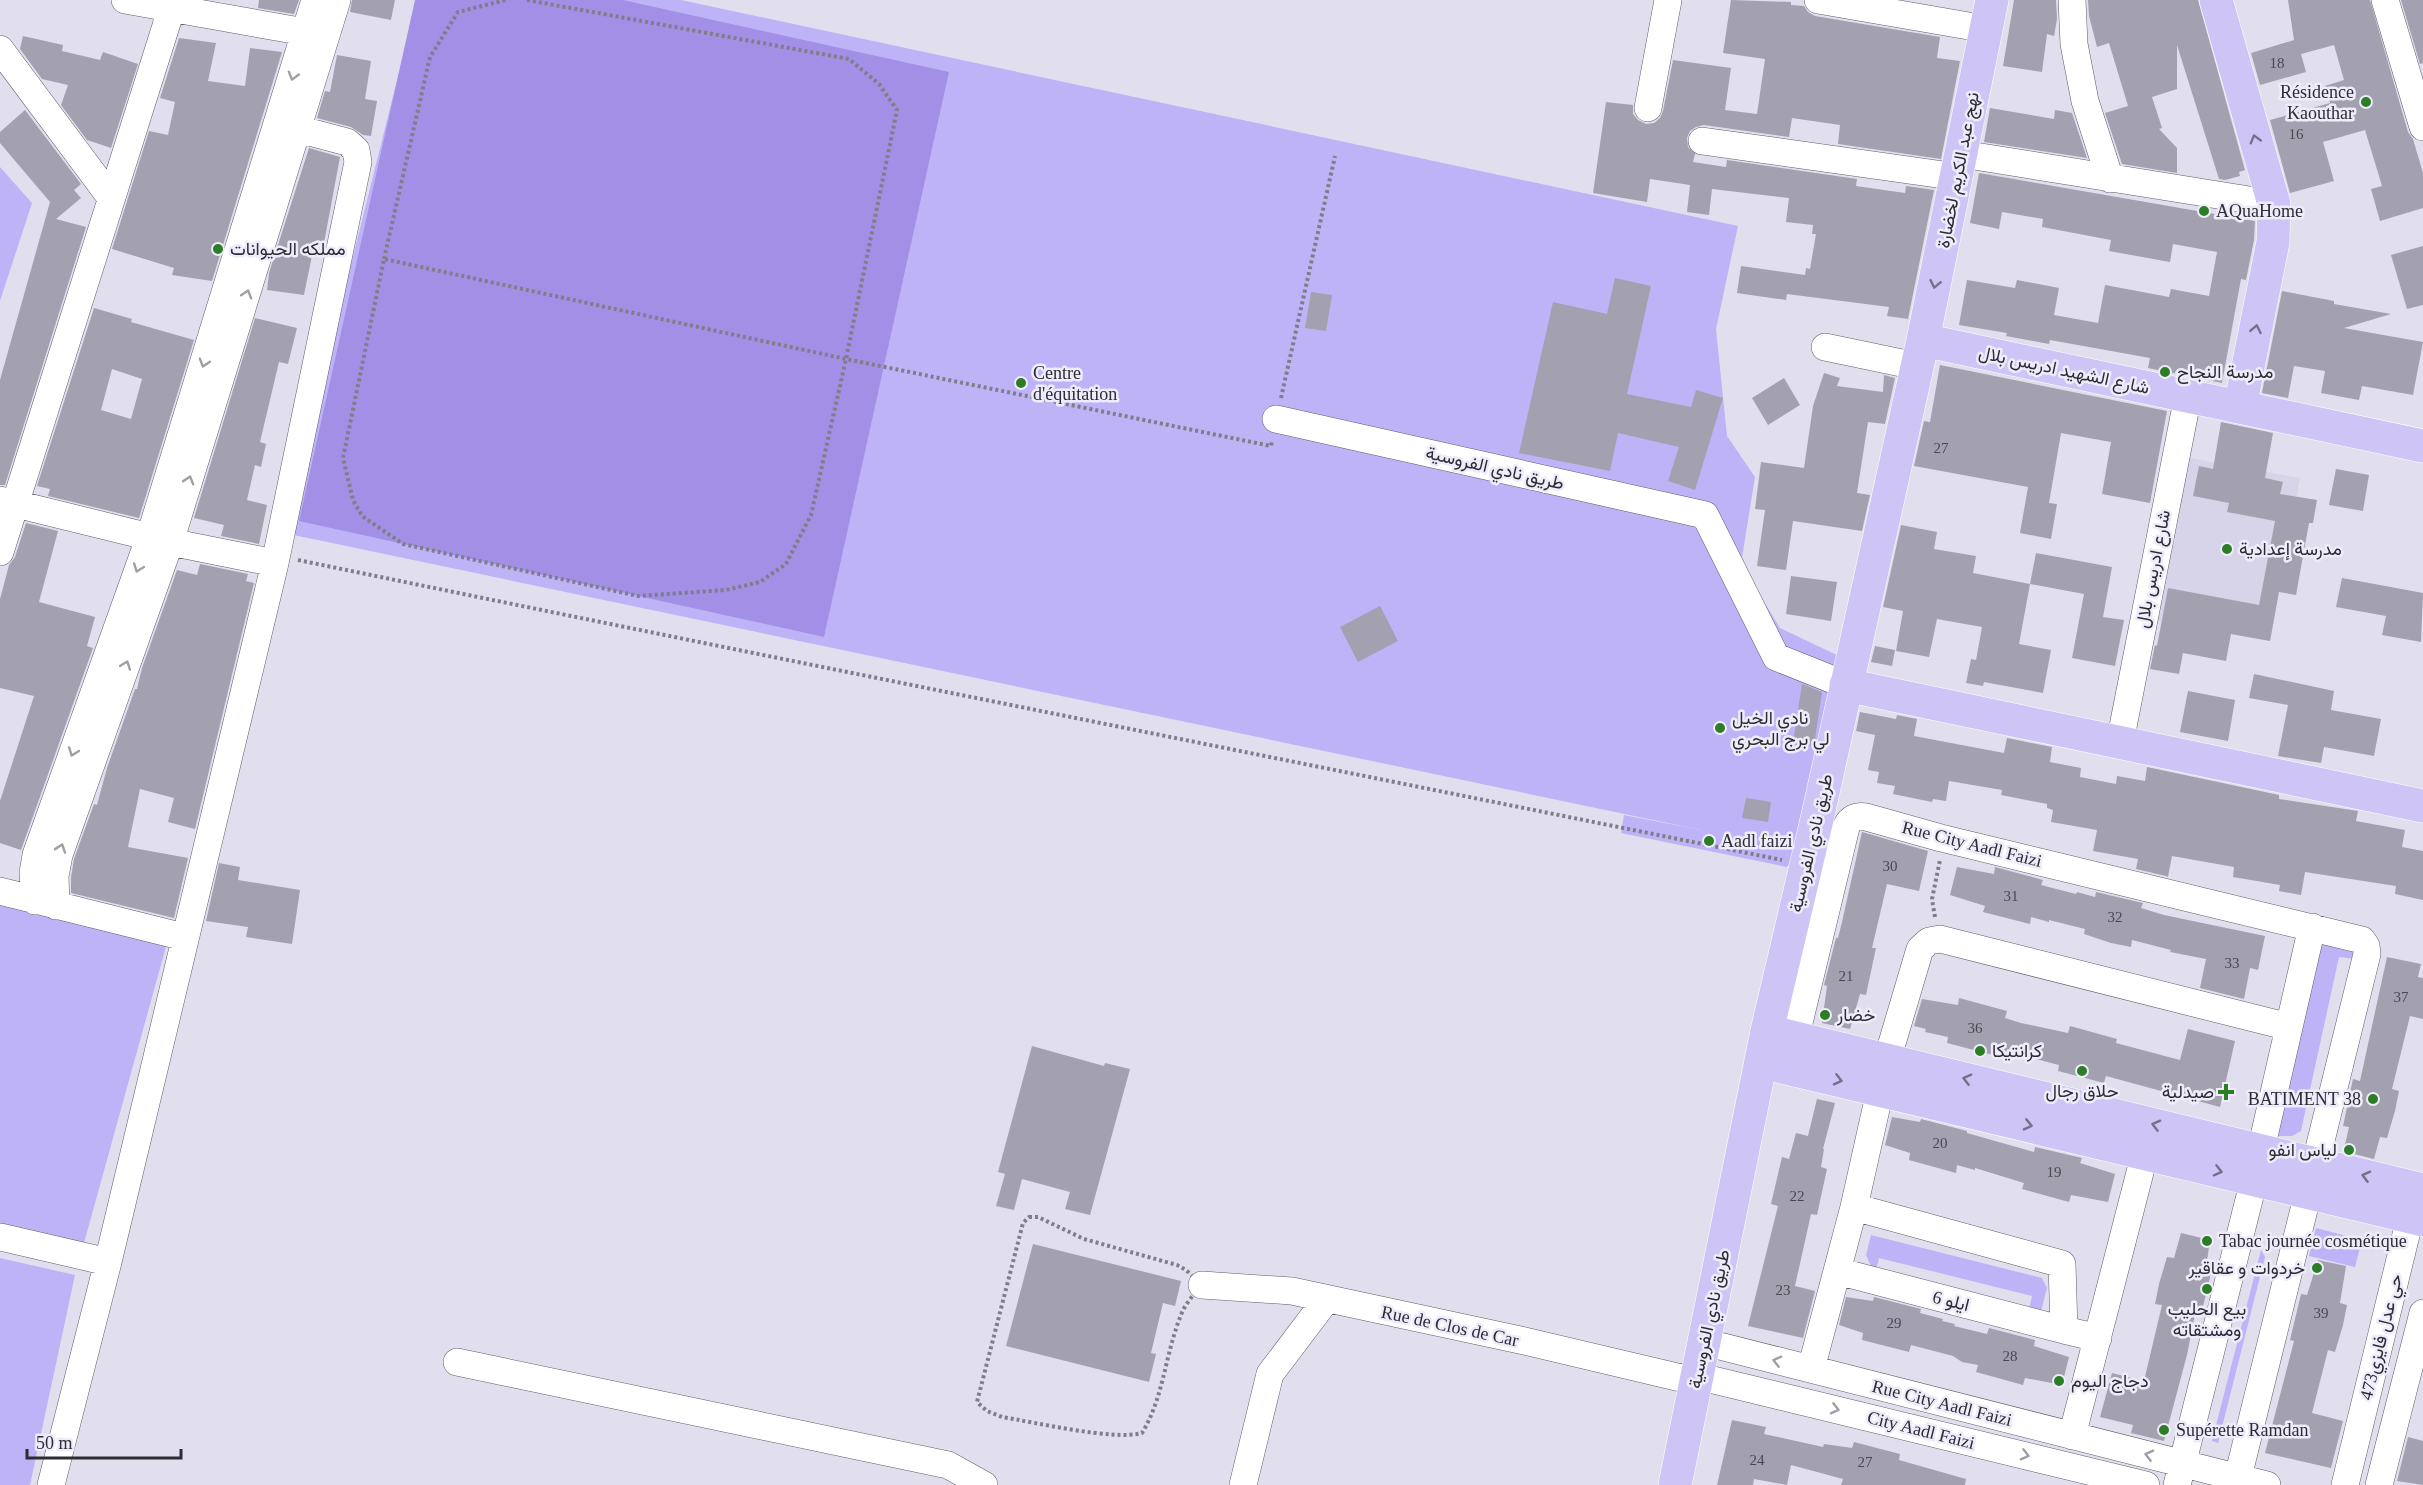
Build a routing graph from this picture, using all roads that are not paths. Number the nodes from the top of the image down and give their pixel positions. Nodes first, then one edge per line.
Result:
1 (125, 0) edge
2 (315, 0) edge
3 (337, 0) edge
4 (1668, 0) edge
5 (1818, 0) edge
6 (2072, 0) edge
7 (2216, 0) edge
8 (2385, 0) edge
9 (171, 10) junction
10 (1989, 14) edge
11 (305, 32) junction
12 (0, 50) edge
13 (1648, 108) dead end
14 (288, 127) junction
15 (2423, 127) edge
16 (1702, 141) dead end
17 (1960, 165) junction
18 (2110, 179) junction
19 (111, 198) junction
20 (2274, 204) junction
21 (1825, 347) dead end
22 (1920, 353) junction
23 (2188, 396) junction
24 (2240, 407) junction
25 (1276, 419) road end
26 (2423, 446) edge
27 (8, 502) edge
28 (160, 539) junction
29 (0, 552) edge
30 (275, 563) junction
31 (1846, 685) junction
32 (2120, 742) junction
33 (2423, 806) edge
34 (0, 891) edge
35 (46, 903) junction
36 (2312, 927) junction
37 (184, 937) junction
38 (2289, 1027) junction
39 (1778, 1050) junction
40 (1884, 1075) junction
41 (2145, 1154) junction
42 (2258, 1165) junction
43 (2312, 1178) junction
44 (2418, 1204) edge
45 (1854, 1207) junction
46 (0, 1237) edge
47 (108, 1262) junction
48 (1837, 1271) junction
49 (1202, 1285) road end
50 (1326, 1299) junction
51 (2423, 1313) edge
52 (2064, 1330) junction
53 (2098, 1338) junction
54 (1704, 1342) junction
55 (457, 1362) dead end
56 (1811, 1370) junction
57 (1697, 1376) junction
58 (2073, 1436) junction
59 (2180, 1474) edge
60 (2063, 1475) edge
61 (2237, 1481) edge
62 (51, 1485) edge
63 (984, 1485) edge
64 (1243, 1485) edge
65 (1675, 1485) edge
66 (2146, 1485) edge
67 (2267, 1485) edge
68 (2345, 1485) edge
69 (2379, 1485) edge

1 - 9 street
2 - 11 street
3 - 14 street
4 - 13 street
5 - 10 street
6 - 18 street
20 -> 7 main road
8 - 15 street
9 - 11 street
9 - 19 street
10 - 17 main road, نهج عبد الكريم لخضارة
11 -> 14 street
12 - 19 street
14 - 28 street
14 - 30 street
16 - 17 street
17 - 18 street
17 -> 22 main road, نهج عبد الكريم لخضارة
18 - 20 street
19 - 27 street
24 -> 20 main road
21 - 22 street
22 - 23 main road, شارع الشهيد ادريس بلال
22 - 31 main road, نهج عبد الكريم لخضارة
23 - 24 main road, شارع الشهيد ادريس بلال
23 - 32 street, شارع ادريس بلال
24 - 26 main road, شارع الشهيد ادريس بلال
25 - 31 street, طريق نادي الفروسية
27 - 28 street
27 - 29 street
28 - 30 street
28 - 35 street
30 - 37 street
31 - 32 main road
31 - 39 main road, طريق نادي الفروسية
32 - 33 main road
34 - 35 street
35 - 37 street
36 - 38 street
36 - 39 street, Rue City Aadl Faizi
36 - 43 street, Rue City Aadl Faizi
37 - 47 street
38 - 40 street
38 - 42 street
39 - 40 main road
39 - 54 main road, طريق نادي الفروسية
40 -> 41 main road
42 -> 40 main road
40 - 45 street
41 -> 42 main road
41 - 53 street
42 - 43 main road
42 - 59 street
43 - 44 main road
43 - 61 street, Rue City Aadl Faizi
44 - 68 street, 473حي عدل فايزي
45 - 48 street
45 - 52 street
46 - 47 street
47 - 62 street
48 - 52 street, ايلو 6
48 - 56 street
49 - 50 street, Rue de Clos de Car
50 - 57 street, Rue de Clos de Car
50 - 64 street
51 - 69 street
52 - 53 street
53 - 58 street
56 -> 54 street, Rue City Aadl Faizi
54 - 57 main road, طريق نادي الفروسية
55 - 63 street
56 - 58 street, Rue City Aadl Faizi
57 -> 60 street, City Aadl Faizi
57 - 65 main road, طريق نادي الفروسية
59 -> 58 street, Rue City Aadl Faizi
59 - 61 street, Rue City Aadl Faizi
60 - 66 street, City Aadl Faizi
61 - 67 street, Rue City Aadl Faizi

